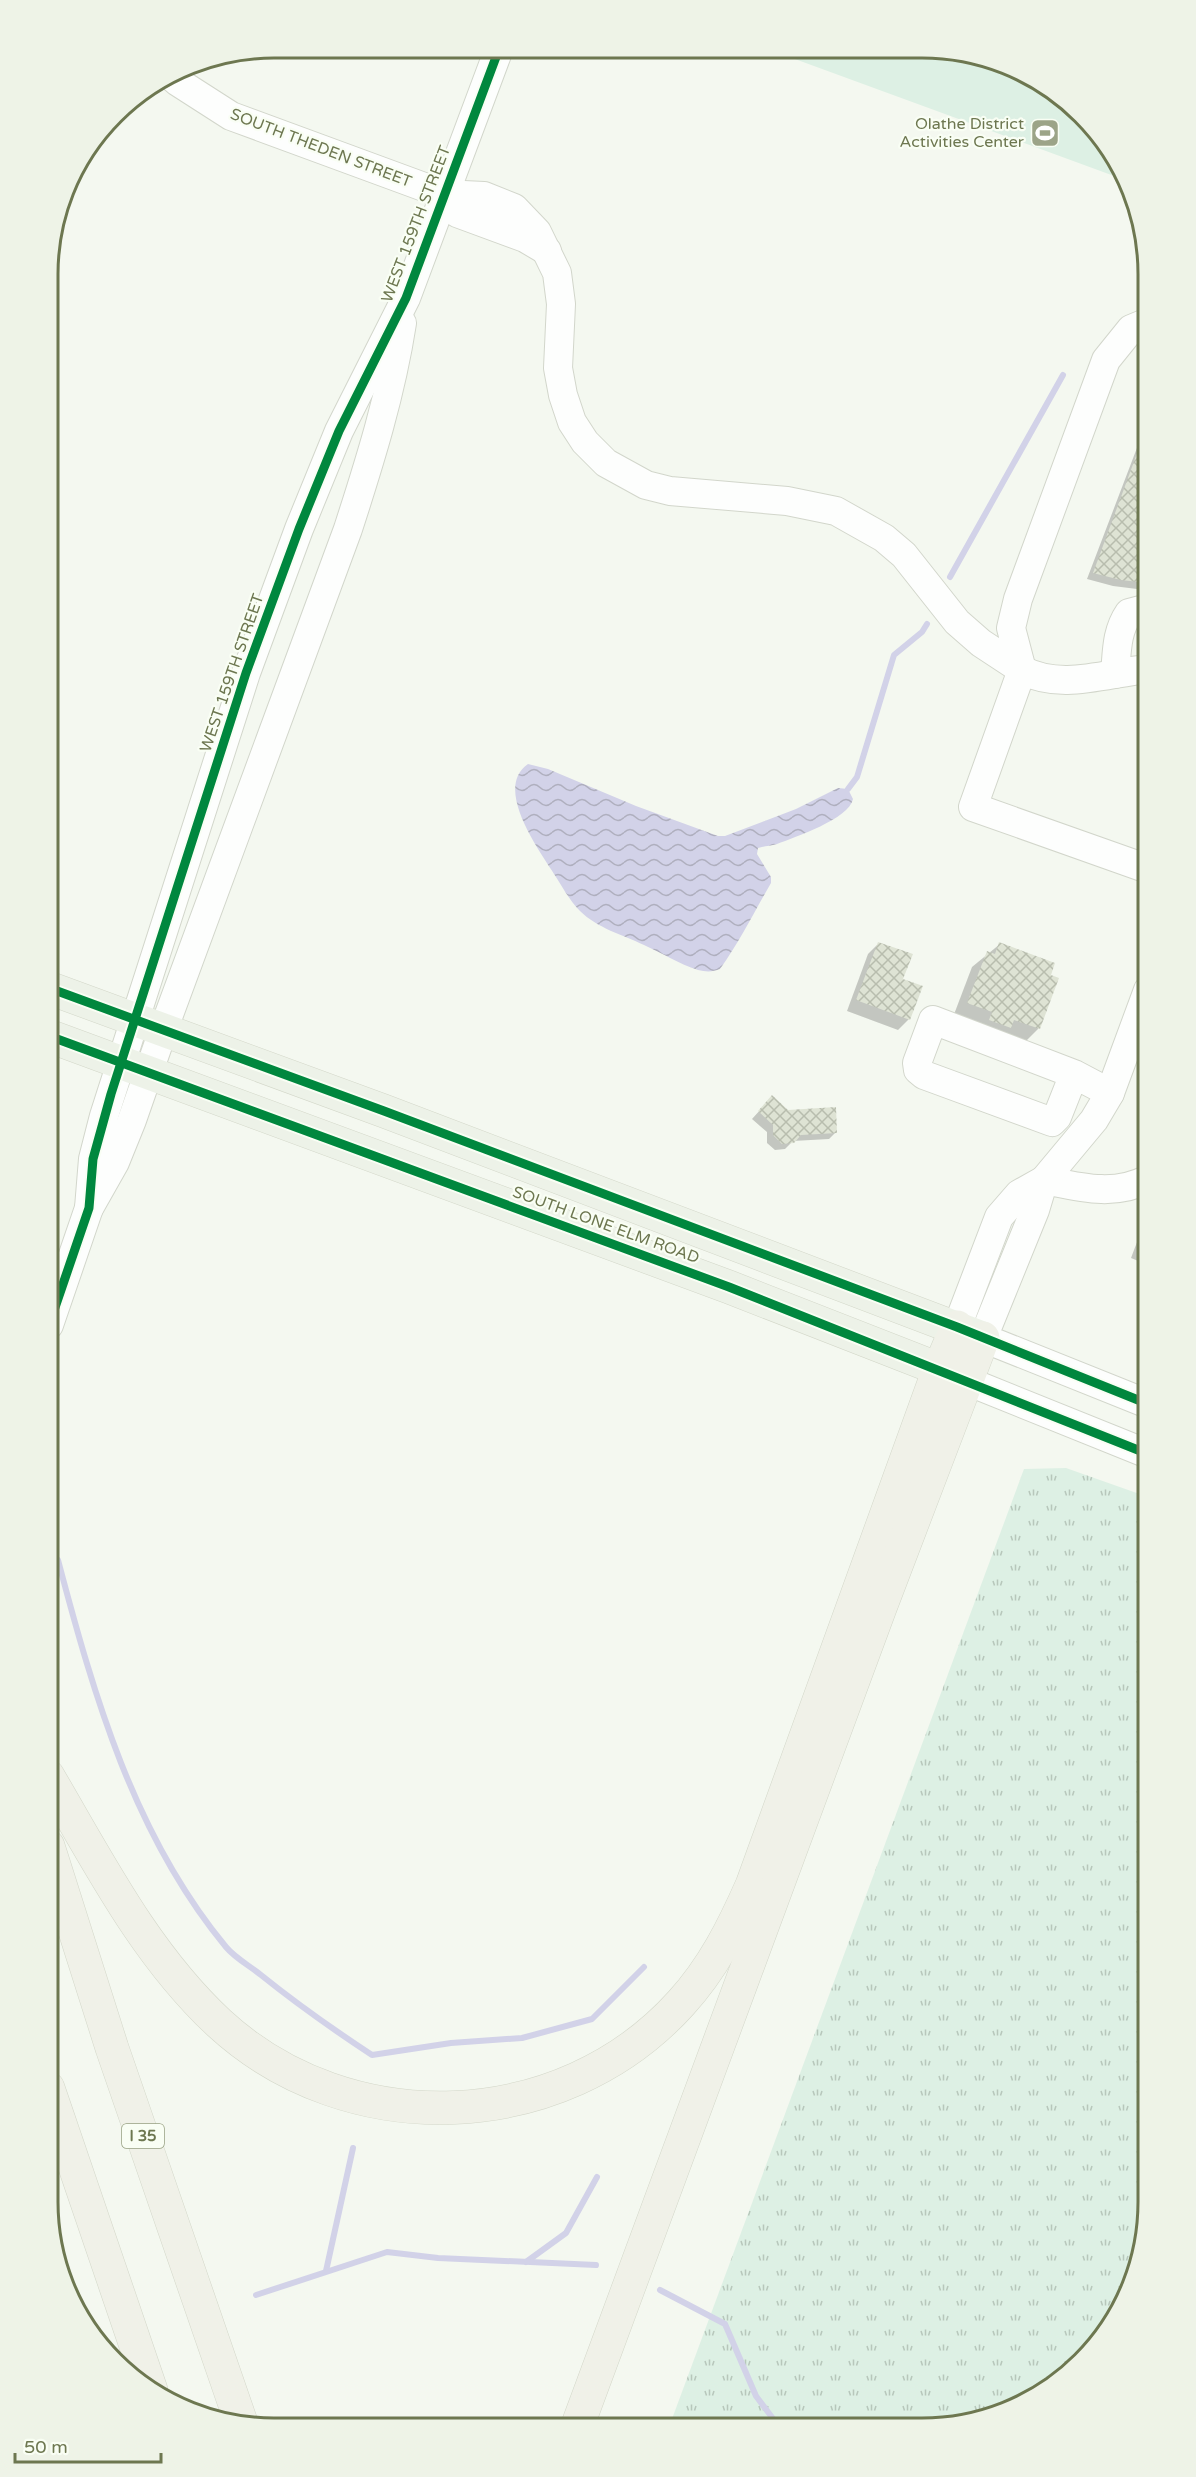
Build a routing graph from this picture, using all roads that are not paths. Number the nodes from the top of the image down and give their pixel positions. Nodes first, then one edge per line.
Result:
1 (496, 58) edge
2 (178, 82) edge
3 (443, 194) junction
4 (406, 298) junction
5 (1138, 326) edge
6 (1138, 610) edge
7 (1022, 670) junction
8 (1138, 671) edge
9 (1115, 674) junction
10 (1138, 865) edge
11 (58, 991) edge
12 (149, 1023) junction
13 (58, 1039) edge
14 (1138, 1046) edge
15 (135, 1066) junction
16 (1074, 1074) junction
17 (1110, 1093) junction
18 (1044, 1180) junction
19 (1138, 1184) edge
20 (58, 1298) edge
21 (970, 1333) junction
22 (952, 1375) junction
23 (1138, 1400) edge
24 (1138, 1450) edge
25 (58, 1793) edge
26 (58, 1878) edge
27 (58, 2117) edge
28 (146, 2376) edge
29 (239, 2415) edge
30 (580, 2418) edge

1 - 3 street, WEST 159TH STREET
2 - 3 street, SOUTH THEDEN STREET
3 - 4 street, WEST 159TH STREET
3 - 7 street
4 - 12 street, WEST 159TH STREET
4 - 12 street, WEST 159TH STREET
5 - 7 street
6 - 9 street
7 - 9 street
7 - 10 street
8 - 9 street
11 - 12 main road, SOUTH LONE ELM ROAD
12 - 15 street, WEST 159TH STREET
12 - 21 main road, SOUTH LONE ELM ROAD
13 - 15 main road, SOUTH LONE ELM ROAD
14 - 17 street
15 - 20 street, WEST 159TH STREET
15 - 22 main road, SOUTH LONE ELM ROAD
16 - 16 street
16 - 17 street
17 - 18 street
18 - 19 street
18 - 21 street
21 - 22 highway
21 - 23 street, SOUTH LONE ELM ROAD
22 - 24 street, SOUTH LONE ELM ROAD
22 - 25 highway
22 - 30 highway
26 - 29 highway, I 35
27 - 28 highway

